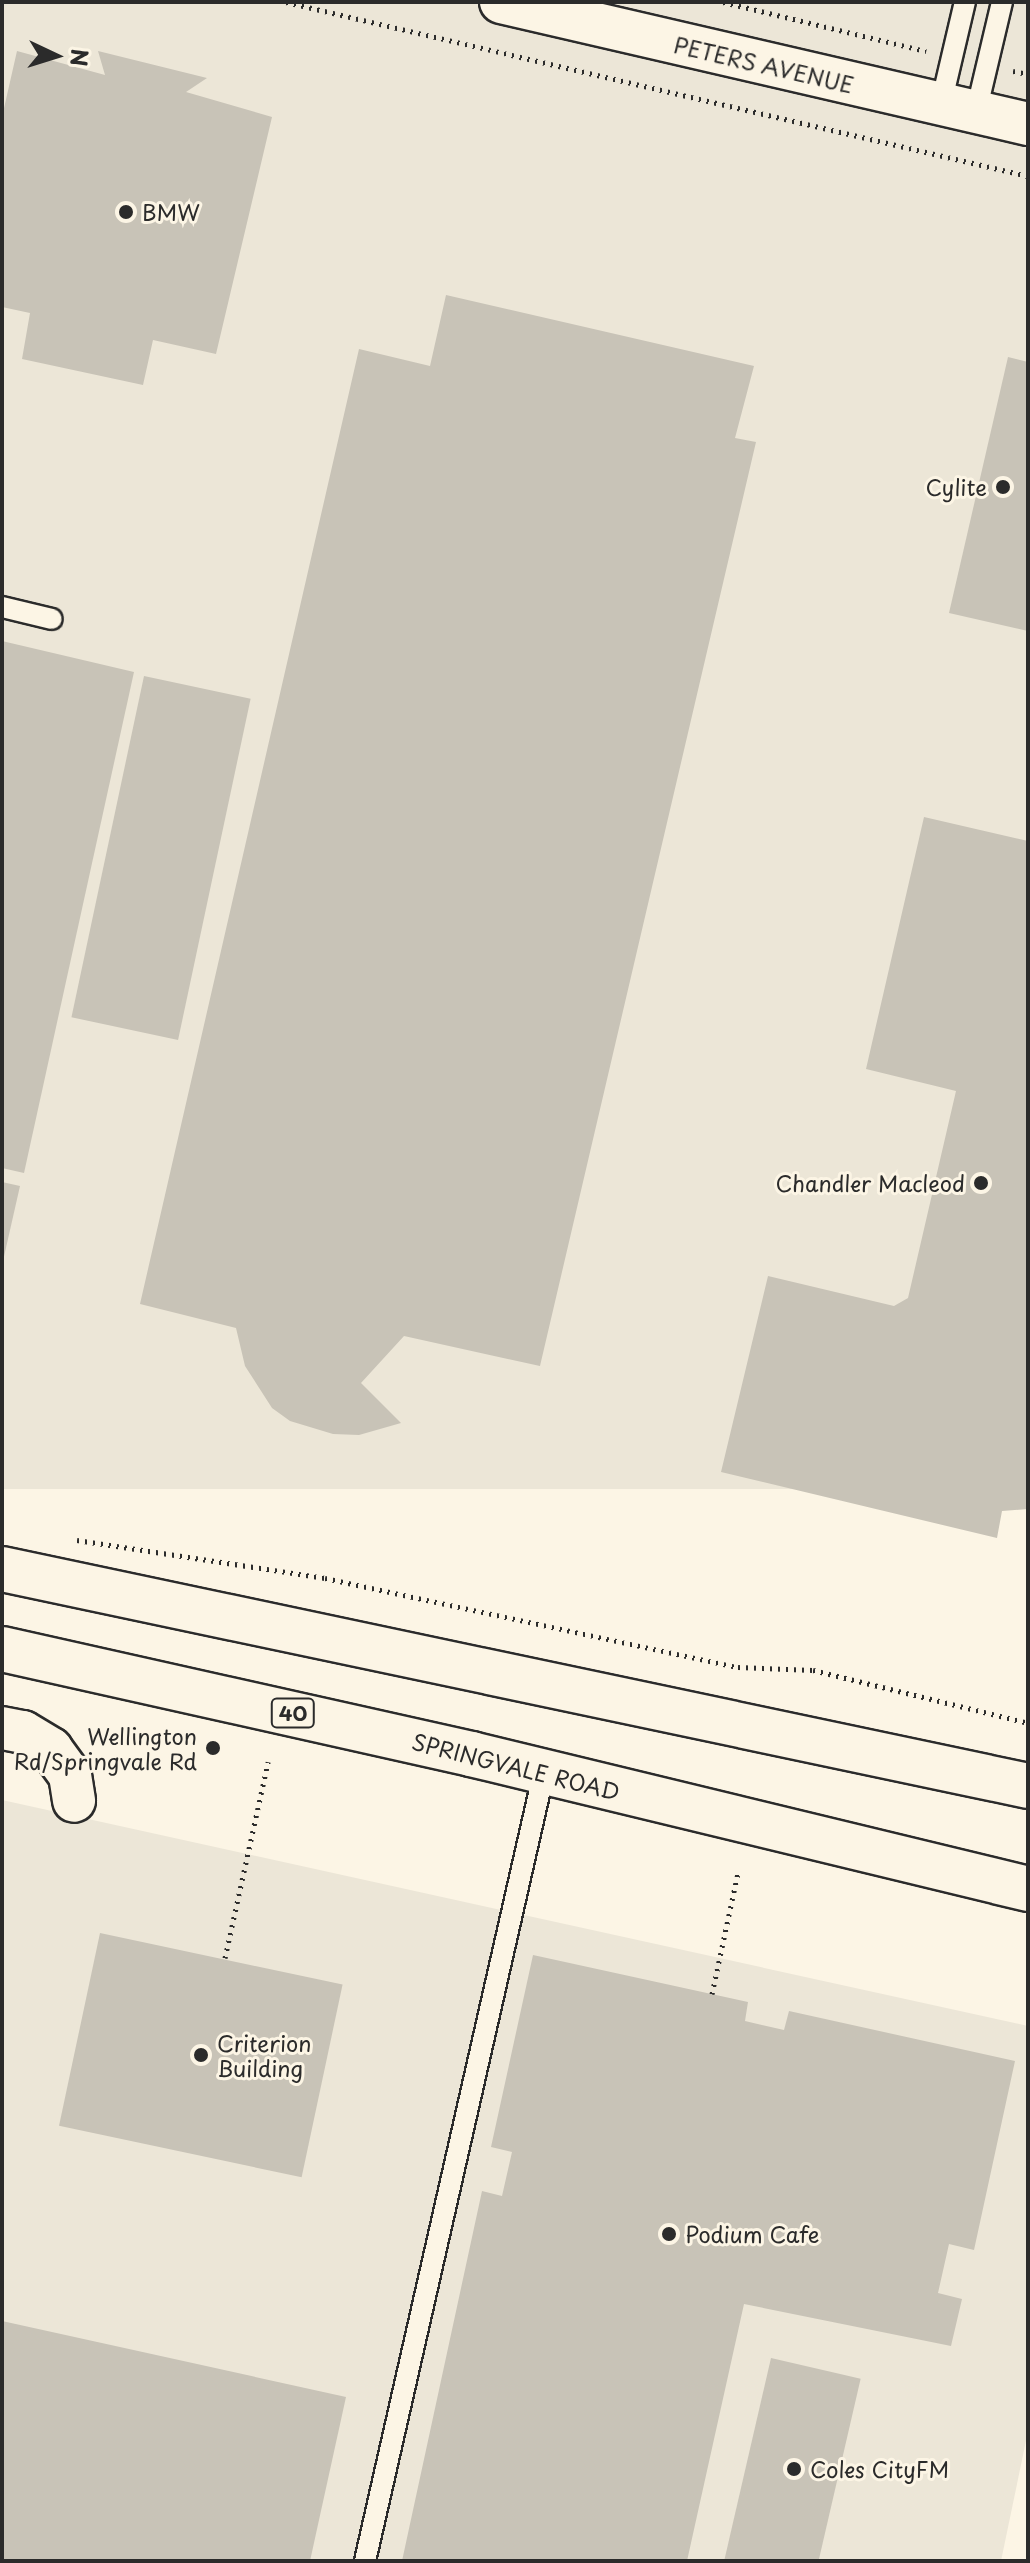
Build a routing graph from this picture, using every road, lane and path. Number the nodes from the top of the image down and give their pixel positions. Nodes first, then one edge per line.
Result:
1 (286, 2) edge
2 (501, 2) edge
3 (723, 2) edge
4 (965, 2) edge
5 (1002, 2) edge
6 (952, 57) junction
7 (987, 65) junction
8 (1028, 74) edge
9 (959, 108) junction
10 (1028, 124) edge
11 (1028, 176) edge
12 (2, 607) edge
13 (52, 619) dead end
14 (62, 1537) dead end
15 (2, 1569) edge
16 (2, 1649) edge
17 (1028, 1723) edge
18 (12, 1730) edge
19 (268, 1762) dead end
20 (544, 1772) junction
21 (1028, 1786) edge
22 (74, 1801) dead end
23 (738, 1873) dead end
24 (1028, 1889) edge
25 (225, 1958) dead end
26 (712, 1994) dead end
27 (365, 2561) edge

1 - 11 path
2 - 9 street, PETERS AVENUE
3 - 6 path
4 - 6 lane
5 - 7 lane
6 - 9 lane
7 - 8 path
7 - 9 lane
9 - 10 street, PETERS AVENUE
12 - 13 lane
14 - 17 path
15 - 21 highway
16 - 20 highway, SPRINGVALE ROAD / 40
18 - 22 street
19 - 25 path
20 - 24 highway, SPRINGVALE ROAD / 40
20 - 27 lane
23 - 26 path

